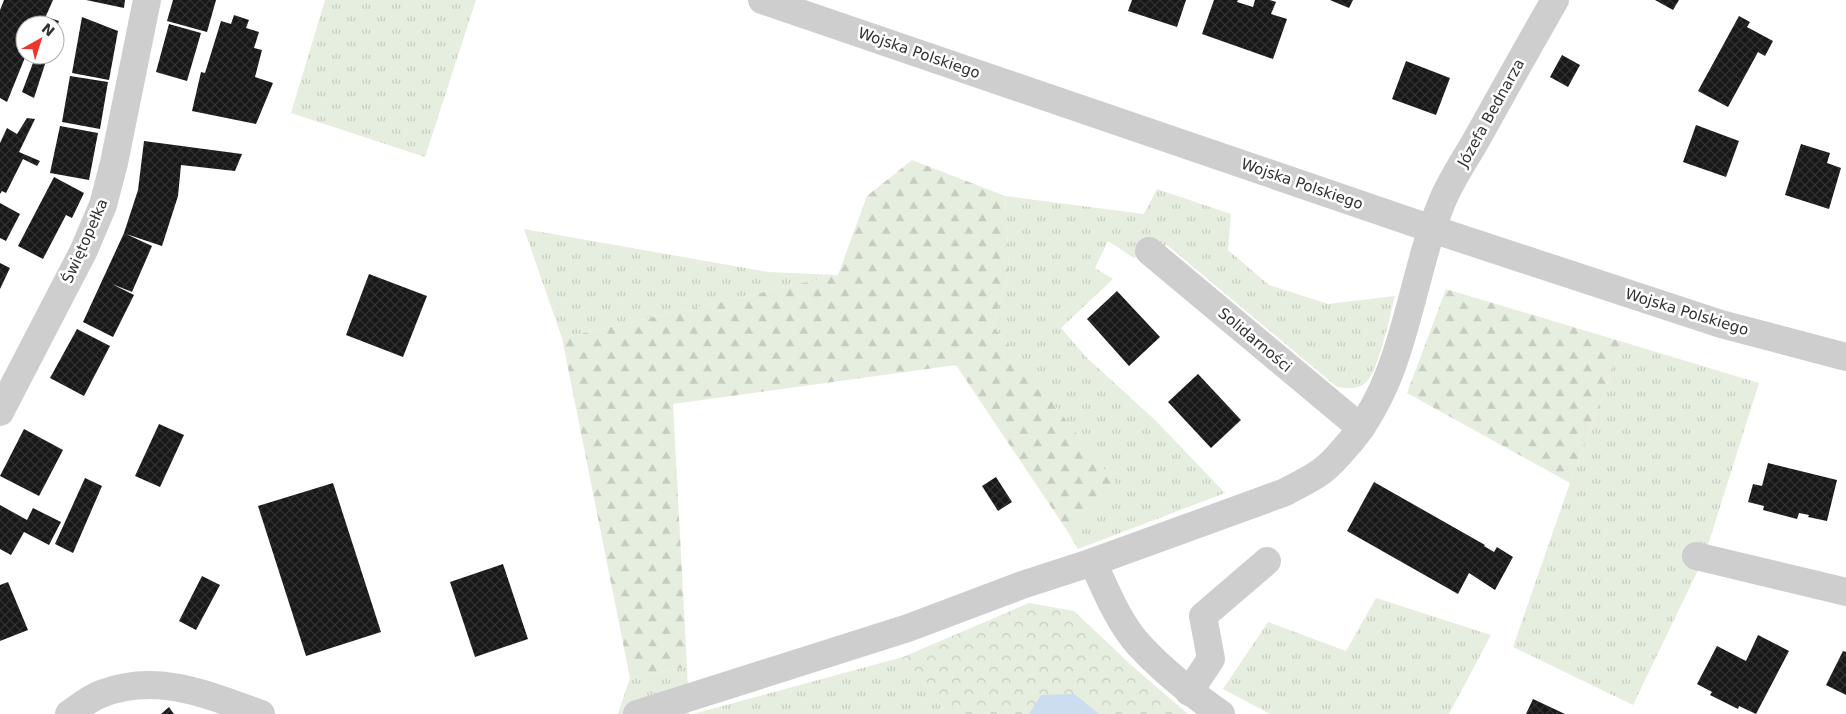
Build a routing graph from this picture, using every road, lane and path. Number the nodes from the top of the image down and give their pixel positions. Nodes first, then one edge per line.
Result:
1 (147, 0) edge
2 (762, 0) edge
3 (1555, 0) edge
4 (1432, 229) junction
5 (1149, 251) dead end
6 (1846, 357) edge
7 (0, 412) edge
8 (1361, 428) junction
9 (1696, 556) dead end
10 (1267, 561) dead end
11 (1093, 562) junction
12 (1846, 592) edge
13 (1189, 692) junction
14 (69, 714) edge
15 (261, 714) edge
16 (637, 714) edge
17 (1221, 714) edge

1 - 7 street, Świętopełka
2 - 4 street, Wojska Polskiego
3 - 4 street, Józefa Bednarza
4 - 6 street, Wojska Polskiego
4 - 8 street, Józefa Bednarza
5 - 8 street, Solidarności
8 - 11 street, Józefa Bednarza
9 - 12 street
10 - 13 street
11 - 13 street
11 - 16 street, Józefa Bednarza
13 - 17 street
14 - 15 street

